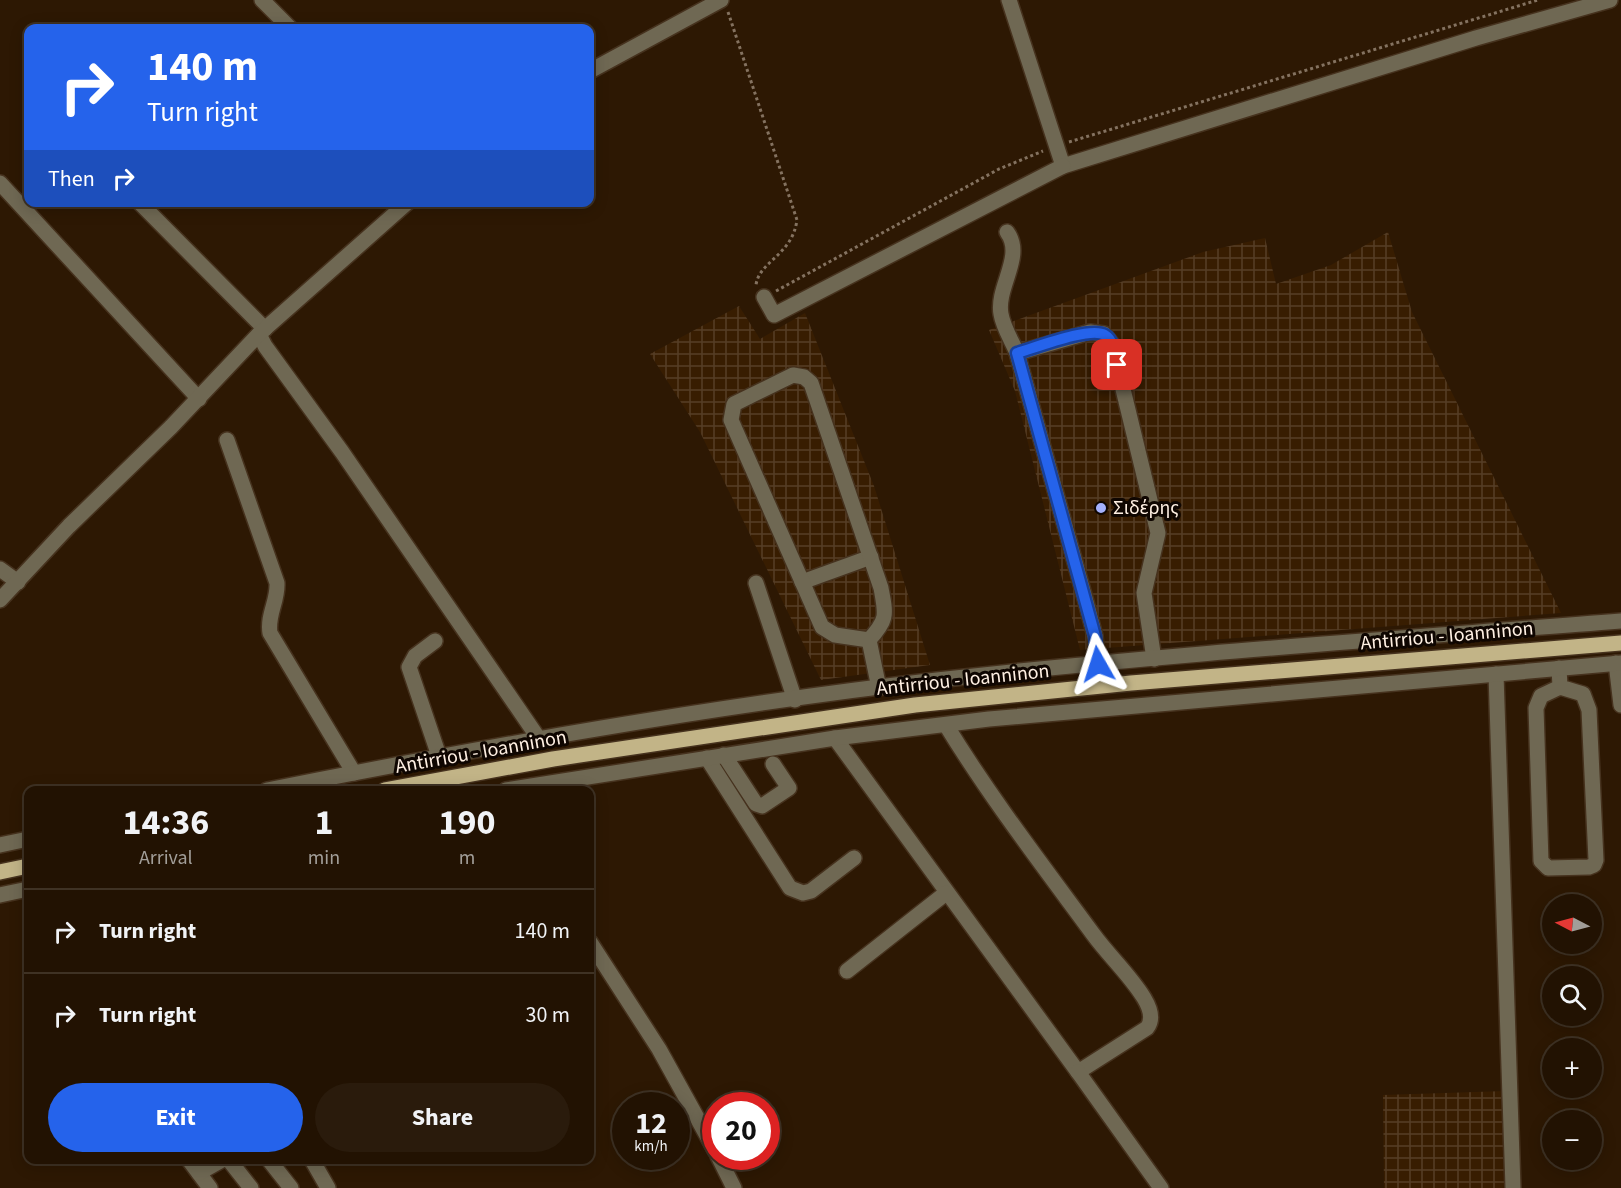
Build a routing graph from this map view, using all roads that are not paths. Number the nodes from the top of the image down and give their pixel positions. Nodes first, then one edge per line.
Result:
1 (262, 0) edge
2 (1009, 0) edge
3 (1610, 0) edge
4 (724, 5) edge
5 (286, 24) edge
6 (594, 68) edge
7 (1063, 166) junction
8 (0, 183) edge
9 (144, 207) edge
10 (402, 207) edge
11 (1007, 232) dead end
12 (764, 297) road end
13 (262, 331) junction
14 (1017, 353) junction
15 (198, 399) junction
16 (227, 440) dead end
17 (871, 557) junction
18 (0, 569) edge
19 (18, 582) junction
20 (802, 582) junction
21 (756, 583) dead end
22 (0, 600) edge
23 (1621, 621) edge
24 (869, 640) junction
25 (435, 642) dead end
26 (1621, 643) edge
27 (1154, 659) junction
28 (1619, 663) edge
29 (1098, 664) junction
30 (1559, 668) junction
31 (1496, 674) junction
32 (1560, 687) junction
33 (879, 688) junction
34 (795, 700) junction
35 (1621, 705) edge
36 (946, 725) junction
37 (835, 738) junction
38 (539, 739) junction
39 (724, 755) junction
40 (439, 756) junction
41 (706, 758) junction
42 (773, 764) dead end
43 (354, 773) junction
44 (287, 786) edge
45 (407, 786) edge
46 (531, 786) edge
47 (24, 840) edge
48 (0, 845) edge
49 (854, 858) dead end
50 (24, 867) edge
51 (0, 872) edge
52 (24, 890) edge
53 (946, 893) junction
54 (0, 895) edge
55 (594, 948) edge
56 (847, 971) dead end
57 (1078, 1072) junction
58 (702, 1126) edge
59 (192, 1164) edge
60 (215, 1164) edge
61 (232, 1164) edge
62 (272, 1164) edge
63 (314, 1164) edge
64 (725, 1170) edge
65 (199, 1173) junction
66 (210, 1188) edge
67 (251, 1188) edge
68 (291, 1188) edge
69 (328, 1188) edge
70 (734, 1188) edge
71 (1161, 1188) edge
72 (1513, 1188) edge

1 - 5 street
2 - 7 street
3 - 7 street
4 - 6 street
7 - 12 street
8 - 15 street
9 - 13 street
10 - 13 street
11 - 14 street
13 - 15 street
13 - 38 street
14 - 27 street
14 - 29 street
15 - 19 street
16 - 43 street
17 - 20 street
17 - 20 street
17 - 24 street
18 - 19 street
19 - 22 street
20 - 24 street
21 - 34 street
23 - 27 street
24 - 33 street
25 - 40 street
26 - 45 main road, Antirriou - Ioanninon
27 - 29 street
28 - 30 street
28 - 35 street
29 - 33 street
30 - 31 street
30 - 32 street
31 - 36 street
31 - 72 street
32 - 32 street
33 - 34 street
34 - 38 street
36 - 37 street
36 - 57 street
37 - 39 street
37 - 53 street
38 - 40 street
39 - 41 street
39 - 42 street
40 - 43 street
41 - 46 street
41 - 49 street
43 - 44 street
47 - 48 street
50 - 51 main road
52 - 54 street
53 - 56 street
53 - 57 street
55 - 58 street
57 - 71 street
59 - 65 street
60 - 65 street
61 - 67 street
62 - 68 street
63 - 69 street
64 - 70 street
65 - 66 street

